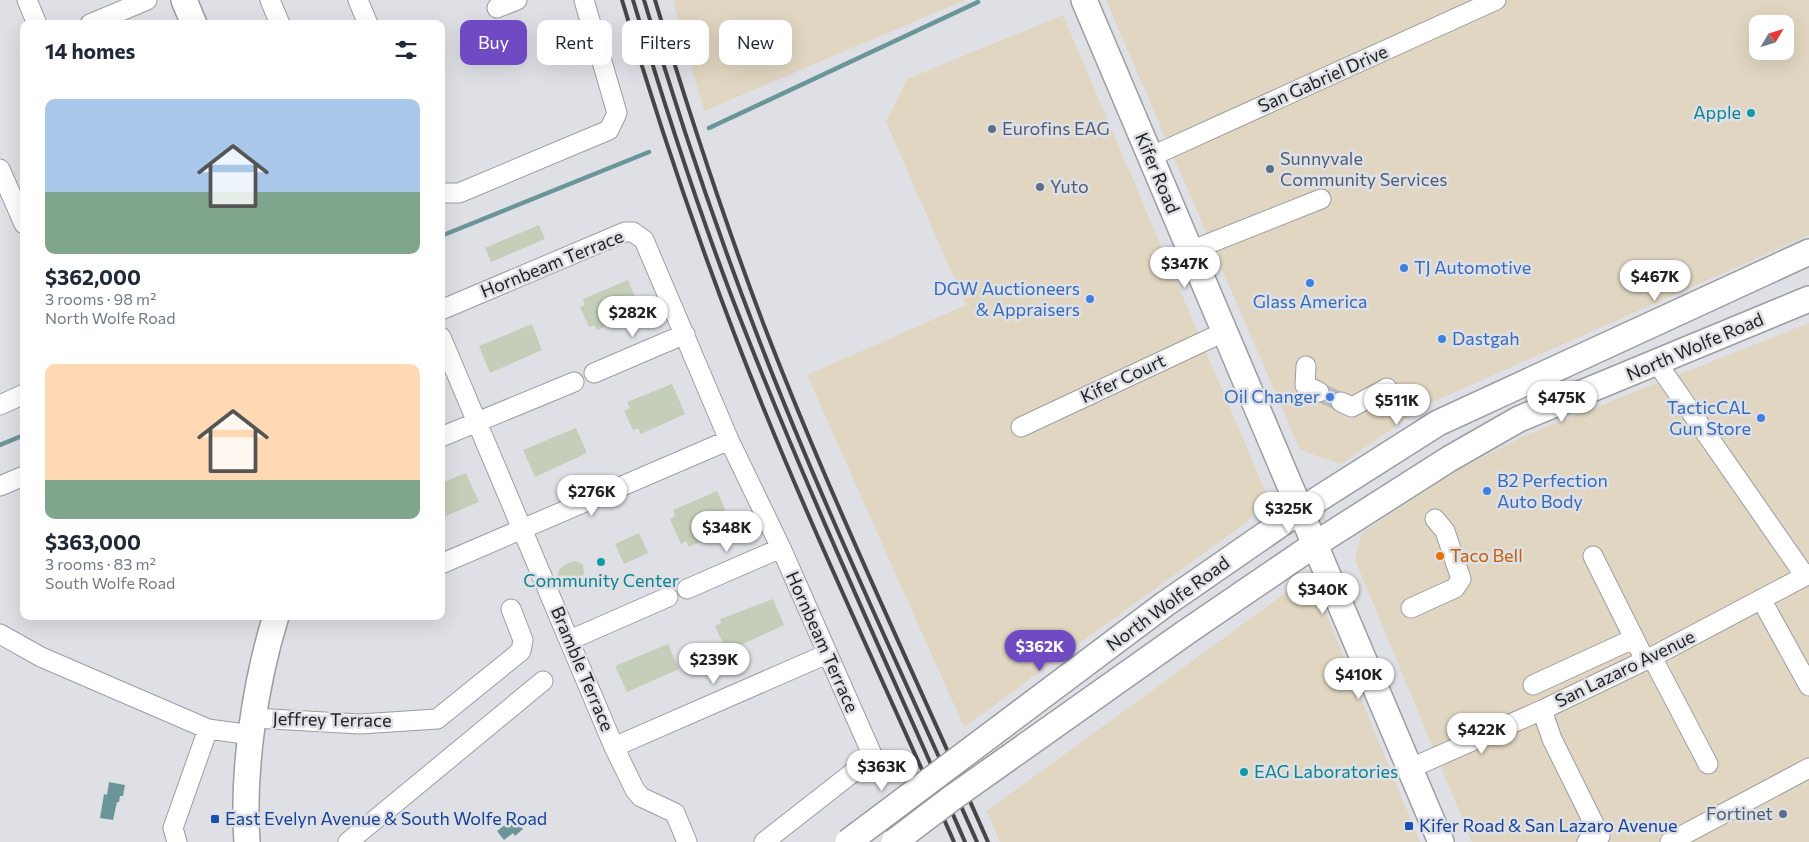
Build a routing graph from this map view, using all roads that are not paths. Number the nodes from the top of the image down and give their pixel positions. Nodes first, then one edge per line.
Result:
1 (27, 0) edge
2 (147, 0) edge
3 (184, 0) edge
4 (270, 0) edge
5 (358, 0) edge
6 (516, 0) edge
7 (584, 0) edge
8 (1084, 0) edge
9 (1496, 0) edge
10 (497, 8) dead end
11 (35, 20) edge
12 (100, 20) edge
13 (192, 20) edge
14 (278, 20) edge
15 (366, 20) edge
16 (1150, 157) junction
17 (0, 169) edge
18 (445, 193) edge
19 (1321, 200) dead end
20 (20, 215) edge
21 (1190, 251) junction
22 (1809, 252) edge
23 (1809, 299) edge
24 (445, 308) edge
25 (1226, 331) junction
26 (685, 334) junction
27 (445, 346) edge
28 (1657, 363) junction
29 (1306, 366) dead end
30 (594, 373) dead end
31 (574, 382) dead end
32 (1387, 388) dead end
33 (1319, 392) tunnel mouth
34 (20, 396) edge
35 (1341, 402) tunnel mouth
36 (0, 405) edge
37 (478, 422) junction
38 (1021, 427) dead end
39 (445, 435) edge
40 (729, 440) junction
41 (20, 478) edge
42 (0, 486) edge
43 (1301, 510) junction
44 (1435, 519) dead end
45 (523, 528) junction
46 (1314, 545) junction
47 (781, 548) junction
48 (1593, 556) dead end
49 (445, 562) edge
50 (1807, 575) edge
51 (687, 589) dead end
52 (668, 597) dead end
53 (1761, 599) junction
54 (511, 608) dead end
55 (1411, 608) dead end
56 (275, 620) edge
57 (0, 634) edge
58 (1633, 639) junction
59 (570, 640) junction
60 (1609, 650) junction
61 (827, 654) junction
62 (1648, 659) junction
63 (1619, 672) junction
64 (543, 681) dead end
65 (1533, 685) dead end
66 (1809, 686) edge
67 (1542, 710) junction
68 (253, 726) junction
69 (208, 729) junction
70 (614, 747) junction
71 (1708, 764) dead end
72 (1809, 768) edge
73 (1410, 770) junction
74 (177, 842) edge
75 (247, 842) edge
76 (348, 842) edge
77 (687, 842) edge
78 (764, 842) edge
79 (848, 842) edge
80 (894, 842) edge
81 (1441, 842) edge
82 (1587, 842) edge
83 (1670, 842) edge

1 - 11 street
2 - 12 street
3 - 13 main road
4 - 14 street
5 - 15 street
6 - 10 street
7 - 18 street
8 - 16 main road, Kifer Road
9 - 16 street, San Gabriel Drive
16 - 21 main road, Kifer Road
17 - 20 street
19 - 21 street
21 - 25 main road, Kifer Road
22 - 43 main road, North Wolfe Road
23 - 28 main road, North Wolfe Road
24 - 26 street, Hornbeam Terrace
25 - 38 street, Kifer Court
25 - 43 main road, Kifer Road
26 - 30 street
26 - 40 street, Hornbeam Terrace
27 - 37 street, Bramble Terrace
28 - 46 main road, North Wolfe Road
28 - 50 street
29 - 33 street
31 - 37 street
32 - 35 street
34 - 36 street
37 - 39 street
37 - 45 street, Bramble Terrace
40 - 45 street
40 - 47 street, Hornbeam Terrace
41 - 42 street
43 - 46 main road, Kifer Road
43 - 79 main road, North Wolfe Road, bridge
44 - 55 street
45 - 49 street
45 - 59 street, Bramble Terrace
46 - 73 main road, Kifer Road
46 - 80 main road, North Wolfe Road, bridge
47 - 51 street
47 - 61 street, Hornbeam Terrace
48 - 58 street
50 - 53 street, San Lazaro Avenue
52 - 59 street
53 - 62 street, San Lazaro Avenue
53 - 66 street
54 - 68 street, Jeffrey Terrace
56 - 68 main road
57 - 69 street
58 - 60 street
58 - 62 street
59 - 70 street, Bramble Terrace
60 - 63 street
60 - 65 street
61 - 70 street
61 - 78 street, Hornbeam Terrace
62 - 63 street, San Lazaro Avenue
62 - 71 street
63 - 67 street, San Lazaro Avenue
64 - 76 street
67 - 73 street, San Lazaro Avenue
67 - 82 street
68 - 69 street
68 - 75 main road
69 - 74 street
70 - 77 street, Bramble Terrace
72 - 83 street
73 - 81 main road, Kifer Road

